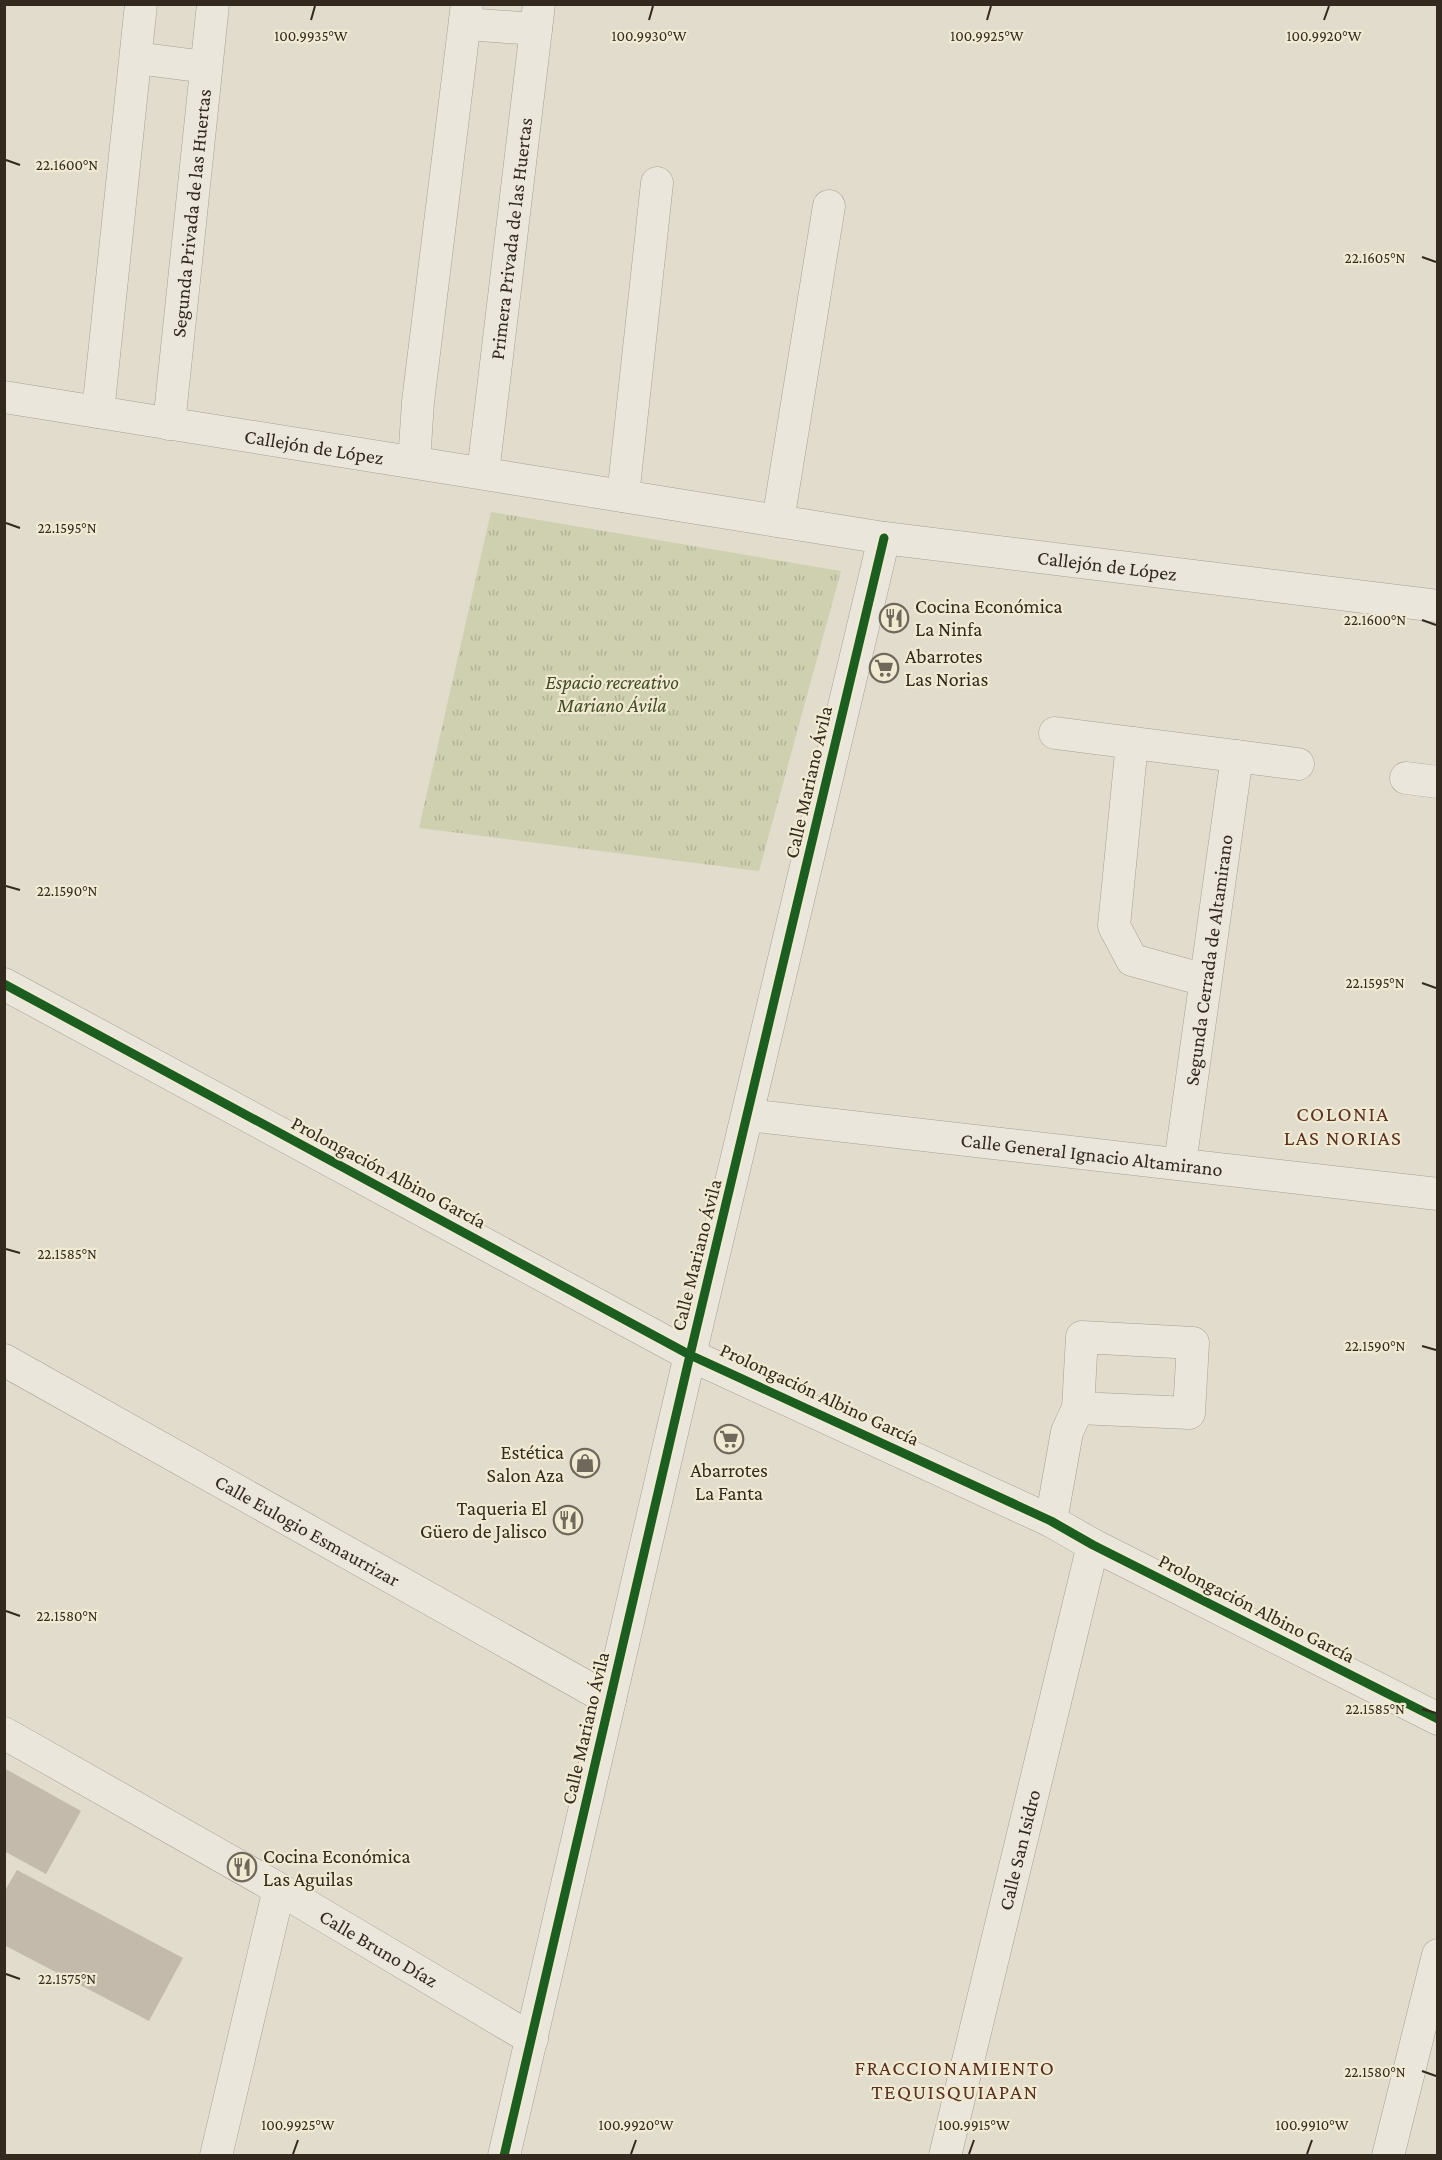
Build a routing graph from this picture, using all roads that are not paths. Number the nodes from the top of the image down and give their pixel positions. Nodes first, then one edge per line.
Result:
1 (141, 4) edge
2 (213, 4) edge
3 (466, 14) edge
4 (538, 17) edge
5 (135, 58) junction
6 (206, 67) junction
7 (657, 183) dead end
8 (829, 206) dead end
9 (4, 397) edge
10 (98, 412) junction
11 (169, 424) junction
12 (414, 462) junction
13 (483, 473) junction
14 (623, 496) junction
15 (778, 521) junction
16 (884, 538) junction
17 (1437, 606) edge
18 (1055, 733) dead end
19 (1132, 743) junction
20 (1237, 756) junction
21 (1298, 764) dead end
22 (1406, 778) dead end
23 (1437, 782) edge
24 (1205, 980) junction
25 (4, 984) edge
26 (748, 1115) junction
27 (1180, 1164) junction
28 (1437, 1194) edge
29 (690, 1355) junction
30 (4, 1360) edge
31 (1078, 1408) dead end
32 (1051, 1521) junction
33 (1093, 1545) junction
34 (610, 1700) junction
35 (1437, 1719) edge
36 (4, 1733) edge
37 (279, 1889) junction
38 (1437, 1955) edge
39 (532, 2039) junction
40 (216, 2156) edge
41 (504, 2156) edge
42 (945, 2156) edge
43 (1388, 2156) edge

1 - 5 street
2 - 6 street, Segunda Privada de las Huertas
3 - 4 street
3 - 12 street
4 - 13 street, Primera Privada de las Huertas
5 - 6 street
5 - 10 street
6 - 11 street, Segunda Privada de las Huertas
7 - 14 street
8 - 15 street
9 - 10 street, Callejón de López
10 - 11 street, Callejón de López
11 - 12 street, Callejón de López
12 - 13 street, Callejón de López
13 - 14 street, Callejón de López
14 - 15 street, Callejón de López
15 - 16 street, Callejón de López
16 - 17 street, Callejón de López
16 - 26 street, Calle Mariano Ávila
18 - 19 street
19 - 20 street
19 - 24 street
20 - 21 street
20 - 24 street, Segunda Cerrada de Altamirano
22 - 23 street
24 - 27 street, Segunda Cerrada de Altamirano
25 - 29 street, Prolongación Albino García
26 - 27 street, Calle General Ignacio Altamirano
26 - 29 street, Calle Mariano Ávila
27 - 28 street, Calle General Ignacio Altamirano
29 - 32 street, Prolongación Albino García
29 - 34 street, Calle Mariano Ávila
30 - 34 street, Calle Eulogio Esmaurrizar
31 - 32 street
32 - 33 street, Prolongación Albino García
33 - 35 street, Prolongación Albino García
33 - 42 street, Calle San Isidro
34 - 39 street, Calle Mariano Ávila
36 - 37 street, Calle Bruno Díaz
37 - 39 street, Calle Bruno Díaz
37 - 40 street
38 - 43 street
39 - 41 street, Calle Mariano Ávila

